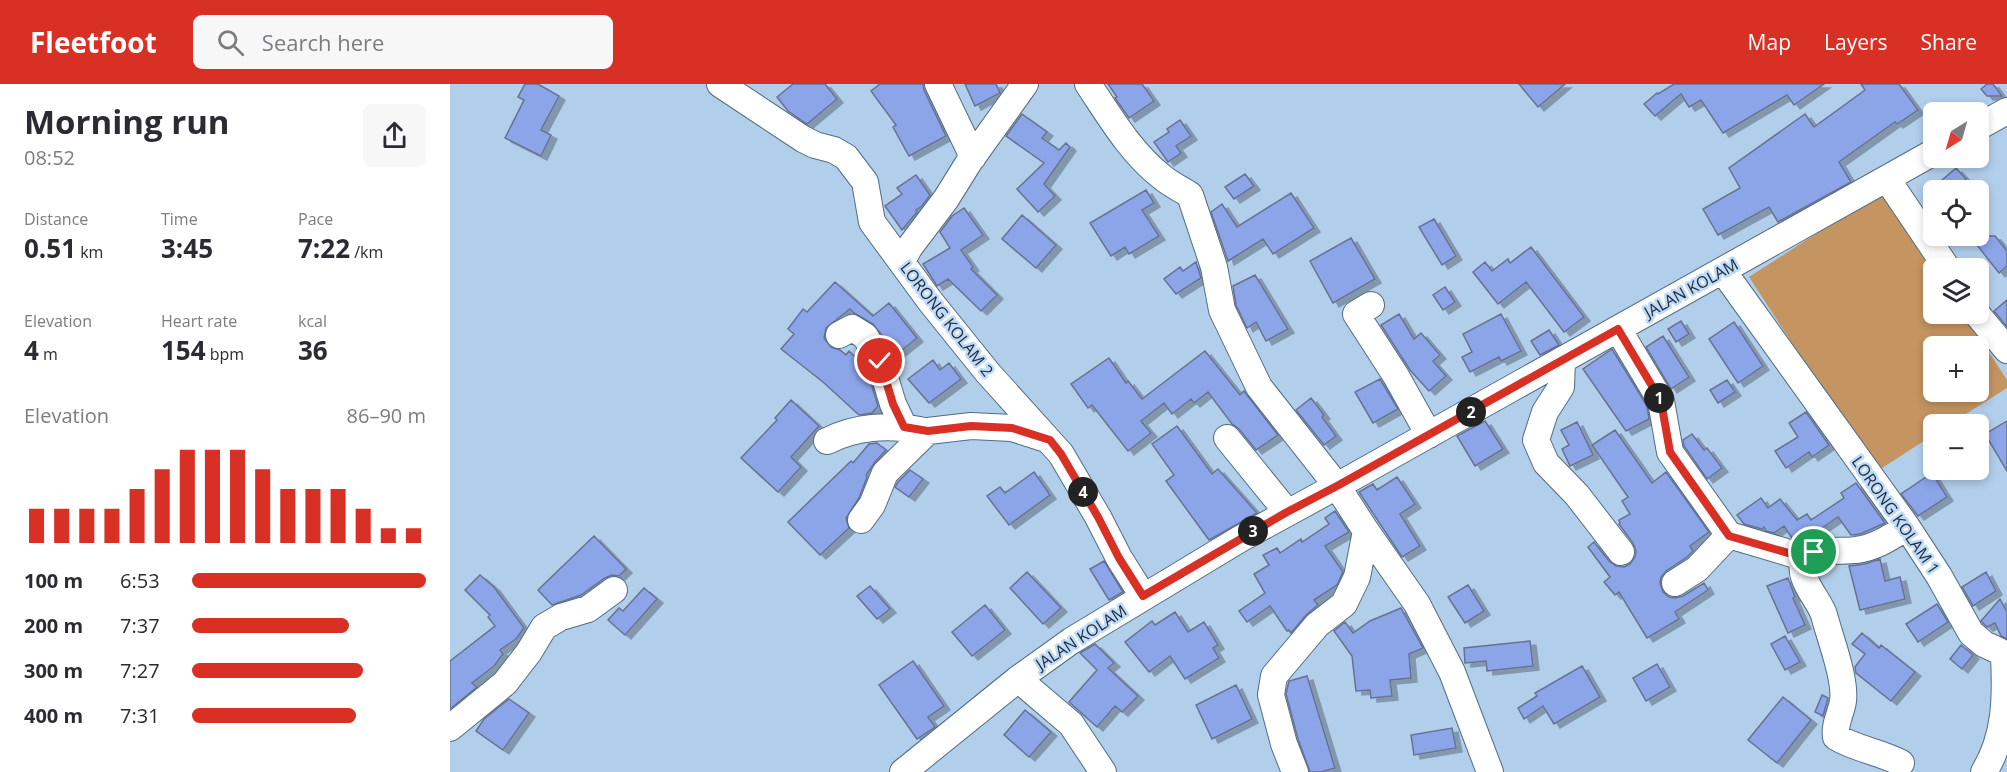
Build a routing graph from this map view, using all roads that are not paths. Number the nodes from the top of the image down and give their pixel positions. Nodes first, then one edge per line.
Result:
1 (720, 84) edge
2 (938, 84) edge
3 (1025, 84) edge
4 (1088, 84) edge
5 (2007, 111) edge
6 (1989, 121) edge
7 (973, 157) junction
8 (1923, 158) edge
9 (1887, 178) junction
10 (1940, 258) edge
11 (902, 261) junction
12 (1723, 270) junction
13 (1371, 305) dead end
14 (1985, 324) edge
15 (1618, 329) junction
16 (839, 335) dead end
17 (2007, 350) edge
18 (1562, 360) junction
19 (916, 429) junction
20 (1429, 435) junction
21 (1227, 438) dead end
22 (1050, 440) junction
23 (827, 441) dead end
24 (1337, 486) junction
25 (1287, 512) junction
26 (861, 520) dead end
27 (1906, 527) junction
28 (1366, 531) junction
29 (1729, 536) junction
30 (1621, 552) dead end
31 (1806, 558) junction
32 (1675, 583) dead end
33 (614, 590) dead end
34 (1143, 596) junction
35 (1018, 679) junction
36 (450, 728) edge
37 (1900, 763) dead end
38 (903, 772) edge
39 (1103, 772) edge
40 (1295, 772) edge
41 (1490, 772) edge
42 (1984, 772) edge

1 - 11 street, LORONG KOLAM 2
2 - 7 street
3 - 7 street
4 - 24 street
5 - 6 street
7 - 11 street
8 - 9 street, JALAN KOLAM
9 - 10 street
9 - 12 street, JALAN KOLAM
11 - 22 street, LORONG KOLAM 2
12 - 15 street, JALAN KOLAM
12 - 27 street, LORONG KOLAM 1
13 - 20 street
14 - 17 street
15 - 18 street, JALAN KOLAM
15 - 29 street
16 - 19 street
18 - 20 street, JALAN KOLAM
18 - 30 street
19 - 22 street
19 - 23 street
19 - 26 street
20 - 24 street, JALAN KOLAM
21 - 25 street
22 - 34 street, LORONG KOLAM 2
24 - 25 street, JALAN KOLAM
24 - 28 street
25 - 34 street, JALAN KOLAM
27 - 31 street
27 - 42 street, LORONG KOLAM 1
28 - 40 street
28 - 41 street
29 - 31 street
29 - 32 street
31 - 37 street
33 - 36 street
34 - 35 street, JALAN KOLAM
35 - 38 street, JALAN KOLAM
35 - 39 street

